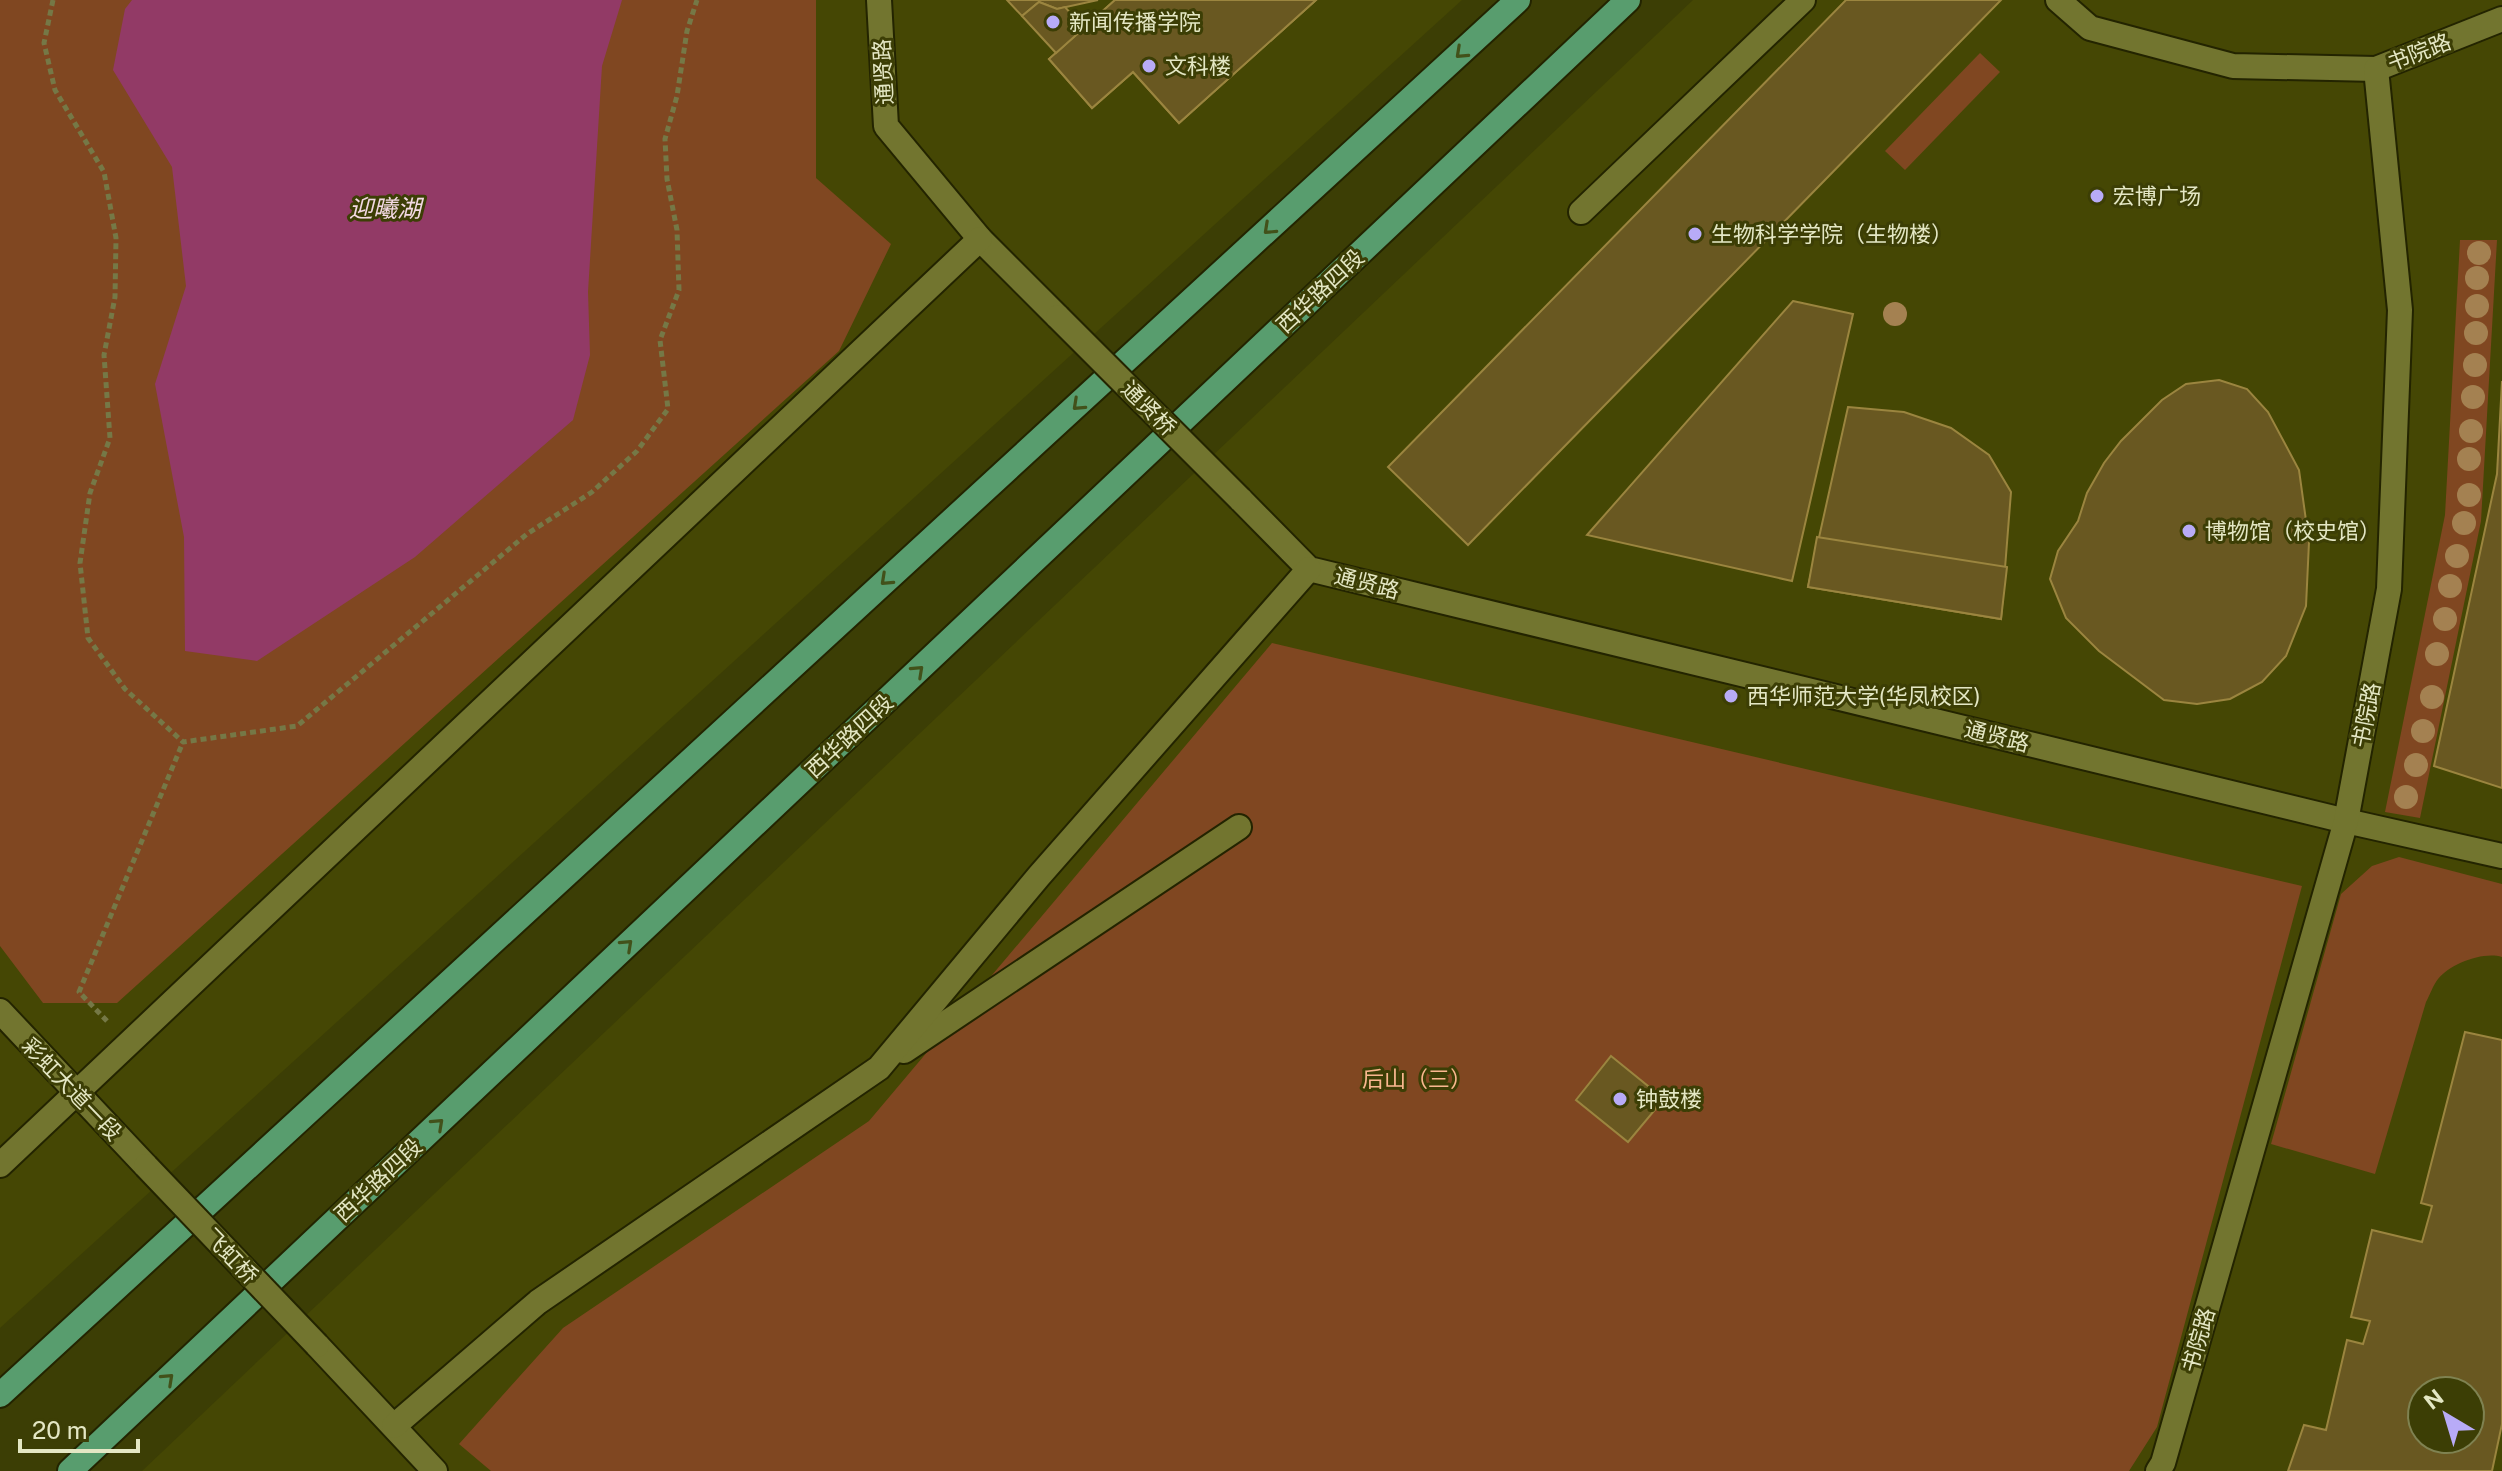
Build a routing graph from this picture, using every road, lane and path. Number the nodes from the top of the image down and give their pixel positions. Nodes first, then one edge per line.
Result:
1 (53, 0) edge
2 (697, 0) edge
3 (879, 0) edge
4 (1518, 0) edge
5 (1628, 0) edge
6 (1803, 0) edge
7 (2058, 0) edge
8 (2502, 19) edge
9 (2376, 69) junction
10 (1581, 212) dead end
11 (980, 239) junction
12 (1058, 317) joint
13 (1240, 499) joint
14 (1309, 569) junction
15 (183, 742) junction
16 (2346, 821) junction
17 (1239, 827) dead end
18 (2502, 856) edge
19 (0, 1011) edge
20 (128, 1043) junction
21 (879, 1068) junction
22 (76, 1093) junction
23 (0, 1165) edge
24 (146, 1166) joint
25 (0, 1395) edge
26 (394, 1426) junction
27 (70, 1471) edge
28 (435, 1471) edge
29 (2158, 1471) edge

1 - 15 path
2 - 15 path
3 - 11 street, 通贤路
4 -> 25 main road
27 -> 5 main road, 西华路四段
6 - 10 street
7 - 9 street
8 - 9 street, 书院路
9 - 16 street, 书院路
11 - 12 street, 通贤路
11 - 20 street
12 - 13 street, 通贤桥, bridge
13 - 14 street, 通贤路
14 - 16 street, 通贤路
14 - 21 street
15 - 20 path
16 - 18 street, 通贤路
16 - 29 street, 书院路
17 - 21 street
19 - 22 street, 彩虹大道一段
20 - 22 street
21 - 26 street
22 - 23 street
22 - 24 street, 彩虹大道一段
24 - 26 street, 飞虹桥, bridge
26 - 28 street, 飞虹桥

